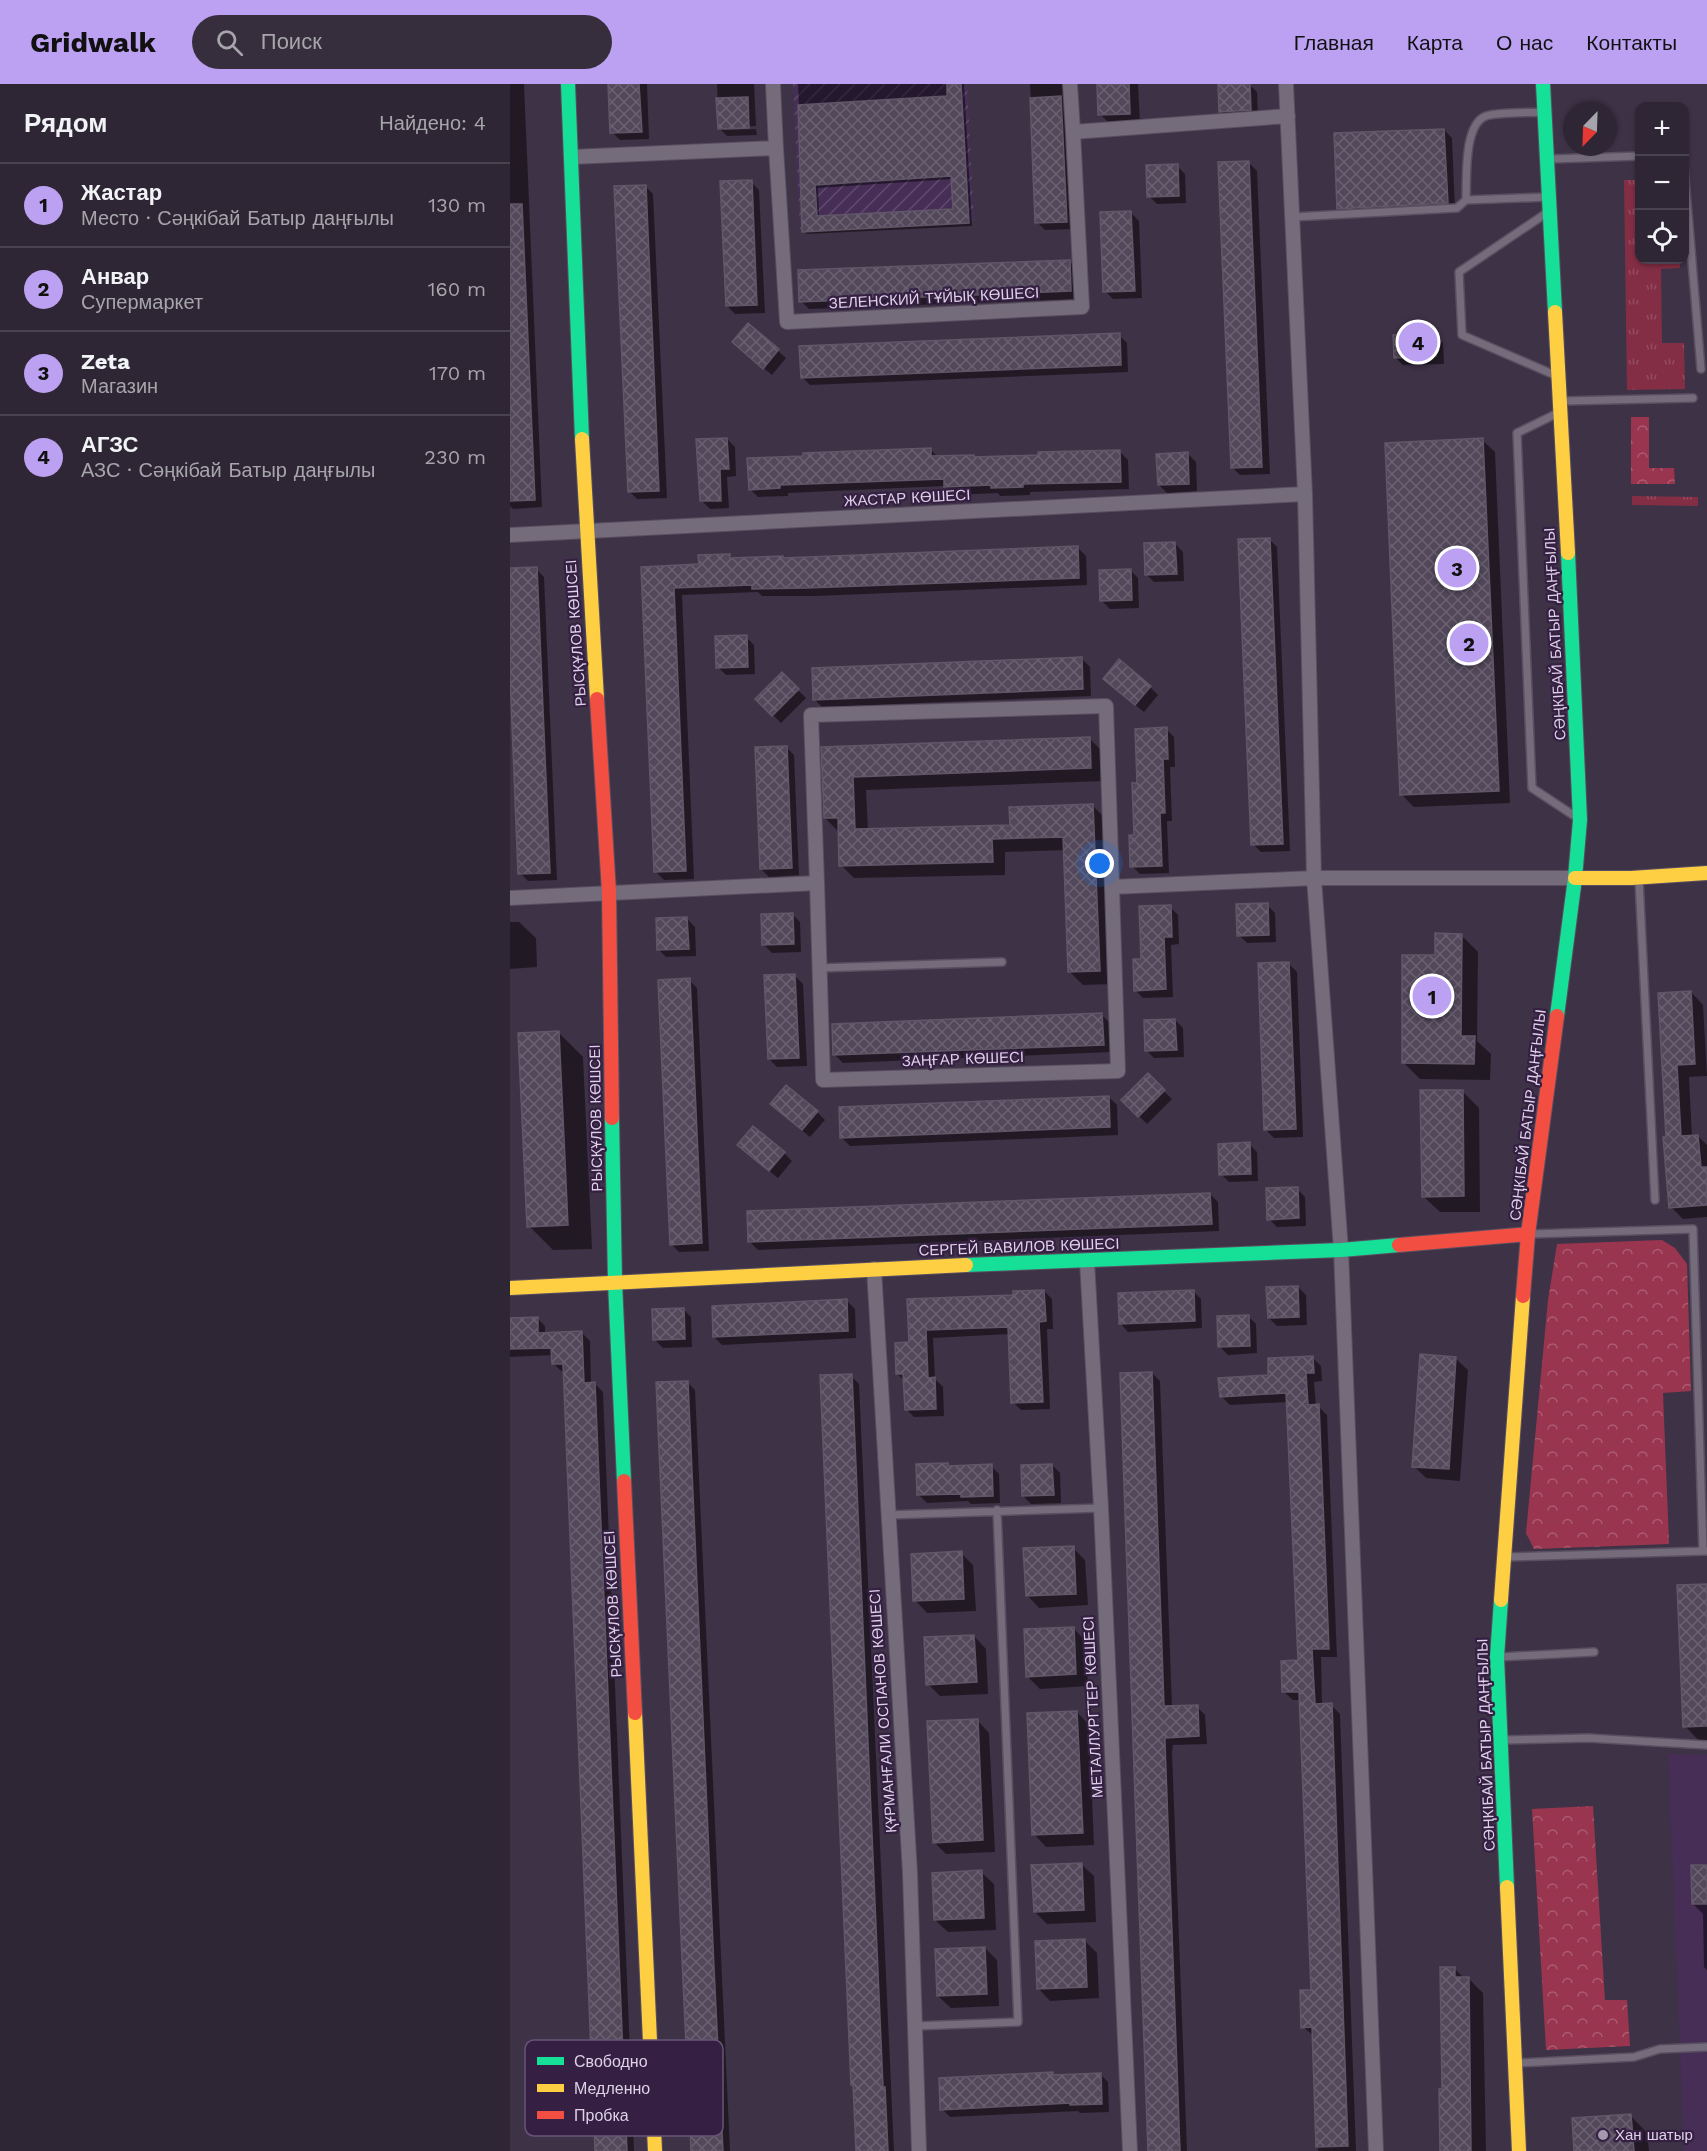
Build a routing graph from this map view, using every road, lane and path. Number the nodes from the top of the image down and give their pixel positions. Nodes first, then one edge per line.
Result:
1 (568, 84) edge
2 (774, 84) edge
3 (1070, 84) edge
4 (1286, 84) edge
5 (1543, 84) edge
6 (1545, 112) junction
7 (1288, 116) junction
8 (1073, 132) junction
9 (776, 148) junction
10 (1635, 156) edge
11 (571, 157) junction
12 (1547, 159) junction
13 (1466, 200) junction
14 (1550, 203) junction
15 (1688, 210) edge
16 (1293, 218) junction
17 (1701, 369) dead end
18 (1559, 376) junction
19 (1693, 398) dead end
20 (1561, 406) junction
21 (1305, 494) junction
22 (586, 531) junction
23 (510, 535) edge
24 (1580, 820) junction
25 (1707, 873) edge
26 (1314, 878) junction
27 (1575, 878) junction
28 (1639, 878) junction
29 (816, 883) junction
30 (1112, 887) junction
31 (609, 892) junction
32 (510, 898) edge
33 (1002, 962) dead end
34 (819, 968) junction
35 (1655, 1200) dead end
36 (1528, 1234) junction
37 (1341, 1250) junction
38 (1087, 1262) junction
39 (874, 1269) junction
40 (615, 1282) junction
41 (510, 1288) edge
42 (1101, 1508) junction
43 (997, 1510) junction
44 (887, 1515) junction
45 (1705, 1551) edge
46 (1504, 1557) junction
47 (1594, 1652) dead end
48 (1497, 1657) junction
49 (1500, 1740) junction
50 (1707, 1745) edge
51 (915, 2026) junction
52 (650, 2040) edge
53 (1707, 2047) edge
54 (1515, 2063) junction
55 (654, 2136) edge
56 (655, 2151) edge
57 (919, 2151) edge
58 (1130, 2151) edge
59 (1377, 2151) edge
60 (1519, 2151) edge

1 - 11 street, РЫСҚҰЛОВ КӨШСЕІ
2 - 9 street, ЗЕЛЕНСКИЙ ТҰЙЫҚ КӨШЕСІ
3 - 8 street, ЗЕЛЕНСКИЙ ТҰЙЫҚ КӨШЕСІ
4 - 7 street
5 - 6 street, СӘҢКІБАЙ БАТЫР ДАҢҒЫЛЫ
6 - 12 street, СӘҢКІБАЙ БАТЫР ДАҢҒЫЛЫ
6 - 13 lane
7 - 8 street
7 - 16 street
8 - 9 street, ЗЕЛЕНСКИЙ ТҰЙЫҚ КӨШЕСІ
9 - 11 street
10 - 12 lane
11 - 22 street, РЫСҚҰЛОВ КӨШСЕІ
12 - 14 street, СӘҢКІБАЙ БАТЫР ДАҢҒЫЛЫ
13 - 14 lane
13 - 16 lane
14 - 18 street, СӘҢКІБАЙ БАТЫР ДАҢҒЫЛЫ
14 - 18 lane
15 - 17 lane
16 - 21 street
18 - 20 street, СӘҢКІБАЙ БАТЫР ДАҢҒЫЛЫ
19 - 20 lane
20 - 24 street, СӘҢКІБАЙ БАТЫР ДАҢҒЫЛЫ
20 - 24 lane
21 - 22 street, ЖАСТАР КӨШЕСІ
21 - 26 street
22 - 23 street, ЖАСТАР КӨШЕСІ
22 - 31 street, РЫСҚҰЛОВ КӨШСЕІ
24 - 27 street, СӘҢКІБАЙ БАТЫР ДАҢҒЫЛЫ
25 - 28 street
26 - 27 street
26 - 30 street
26 - 37 street
27 - 28 street
27 - 36 street, СӘҢКІБАЙ БАТЫР ДАҢҒЫЛЫ
28 - 35 lane
29 - 30 street, ЗАҢҒАР КӨШЕСІ
29 - 31 street
29 - 34 street, ЗАҢҒАР КӨШЕСІ
30 - 34 street, ЗАҢҒАР КӨШЕСІ
31 - 32 street
31 - 40 street, РЫСҚҰЛОВ КӨШСЕІ
33 - 34 lane
36 - 37 street, СЕРГЕЙ ВАВИЛОВ КӨШЕСІ
36 - 45 lane
36 - 46 street, СӘҢКІБАЙ БАТЫР ДАҢҒЫЛЫ
37 - 38 street, СЕРГЕЙ ВАВИЛОВ КӨШЕСІ
37 - 59 street
38 - 39 street, СЕРГЕЙ ВАВИЛОВ КӨШЕСІ
38 - 42 street, МЕТАЛЛУРГТЕР КӨШЕСІ
39 - 40 street, СЕРГЕЙ ВАВИЛОВ КӨШЕСІ
39 - 44 street, ҚҰРМАНҒАЛИ ОСПАНОВ КӨШЕСІ
40 - 41 street, СЕРГЕЙ ВАВИЛОВ КӨШЕСІ
40 - 52 street, РЫСҚҰЛОВ КӨШСЕІ
42 - 43 lane
42 - 58 street, МЕТАЛЛУРГТЕР КӨШЕСІ
43 - 44 lane
43 - 51 lane
44 - 51 street, ҚҰРМАНҒАЛИ ОСПАНОВ КӨШЕСІ
45 - 46 lane
46 - 48 street, СӘҢКІБАЙ БАТЫР ДАҢҒЫЛЫ
47 - 48 lane
48 - 49 street, СӘҢКІБАЙ БАТЫР ДАҢҒЫЛЫ
49 - 50 lane
49 - 54 street, СӘҢКІБАЙ БАТЫР ДАҢҒЫЛЫ
51 - 57 street, ҚҰРМАНҒАЛИ ОСПАНОВ КӨШЕСІ
53 - 54 lane
54 - 60 street, СӘҢКІБАЙ БАТЫР ДАҢҒЫЛЫ
55 - 56 street, РЫСҚҰЛОВ КӨШСЕІ

